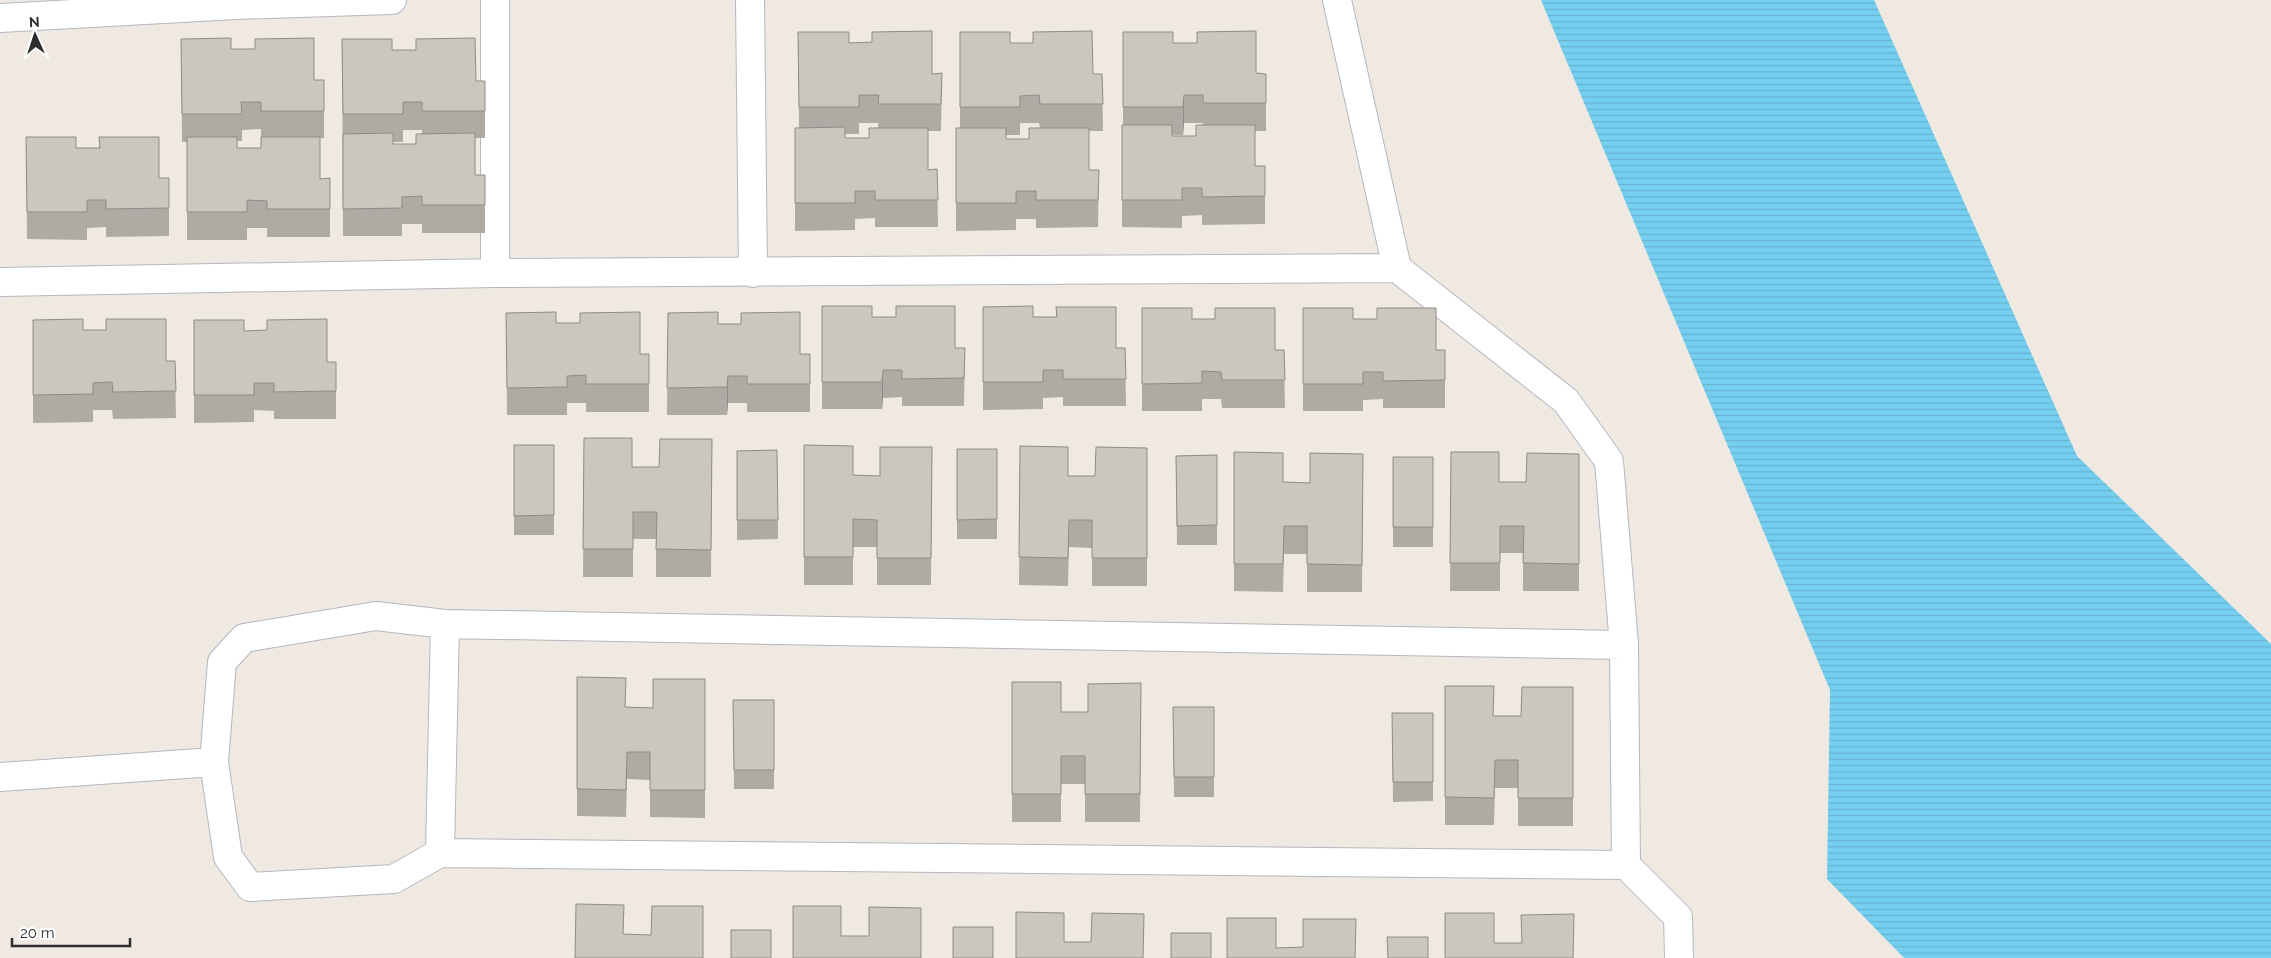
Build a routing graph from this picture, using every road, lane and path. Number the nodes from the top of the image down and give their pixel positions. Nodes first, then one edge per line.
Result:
1 (392, 0) edge
2 (495, 0) edge
3 (750, 0) edge
4 (1337, 0) edge
5 (0, 18) edge
6 (1397, 268) junction
7 (495, 273) junction
8 (753, 273) junction
9 (0, 282) edge
10 (445, 624) junction
11 (1624, 645) junction
12 (214, 762) junction
13 (0, 777) edge
14 (440, 853) junction
15 (1626, 865) junction
16 (1679, 958) edge

1 - 5 street
2 - 7 street
3 - 8 street
4 - 6 street
6 - 8 street
6 - 11 street
7 - 8 street
7 - 9 street
10 - 11 street
10 - 12 street
10 - 14 street
11 - 15 street
12 - 13 street
12 - 14 street
14 - 15 street
15 - 16 street

